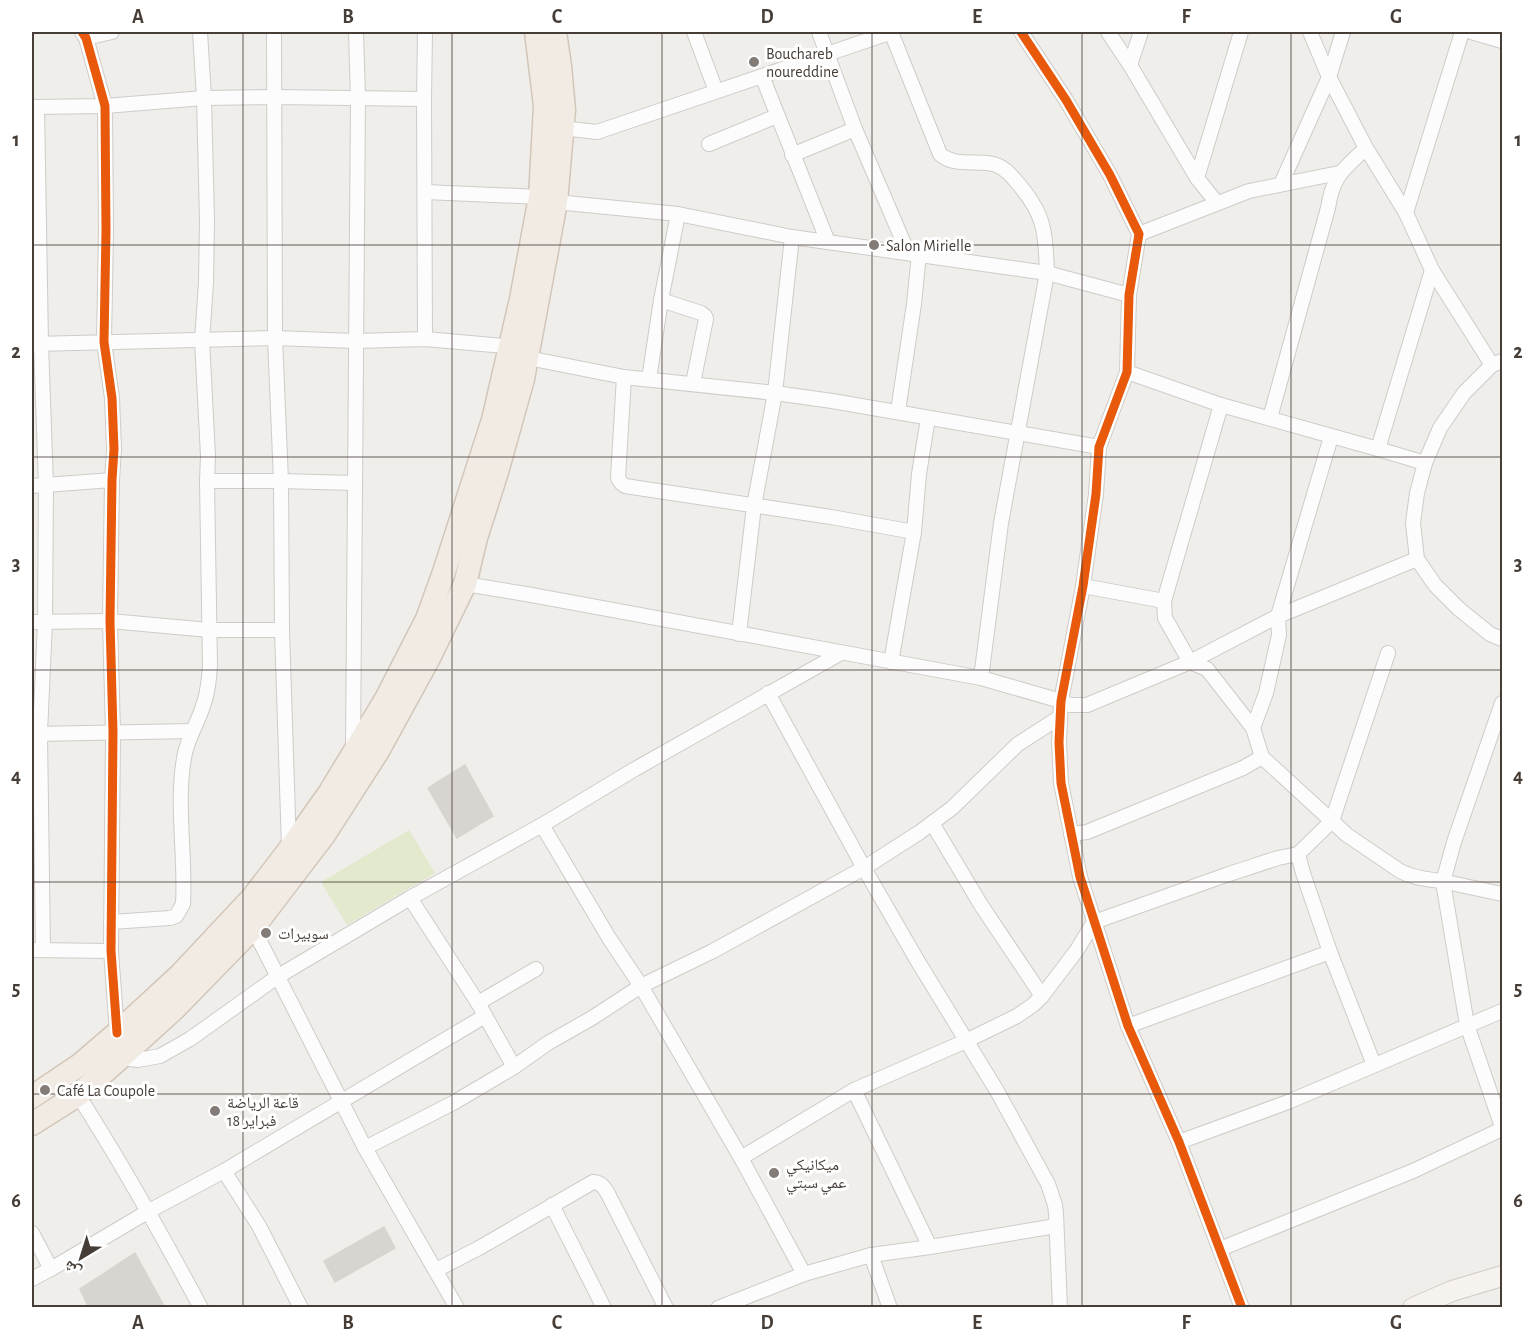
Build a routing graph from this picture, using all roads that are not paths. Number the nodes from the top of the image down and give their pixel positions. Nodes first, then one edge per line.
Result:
1 (112, 32) edge
2 (200, 32) edge
3 (274, 32) edge
4 (356, 32) edge
5 (425, 32) edge
6 (536, 32) edge
7 (555, 32) edge
8 (694, 32) edge
9 (819, 32) edge
10 (891, 32) edge
11 (1021, 32) edge
12 (1108, 32) edge
13 (1141, 32) edge
14 (1241, 32) edge
15 (1310, 32) edge
16 (1343, 32) edge
17 (1462, 32) edge
18 (1471, 32) edge
19 (84, 35) edge
20 (1503, 41) edge
21 (827, 54) junction
22 (1130, 65) junction
23 (762, 76) junction
24 (1329, 76) junction
25 (716, 92) junction
26 (275, 97) junction
27 (204, 98) junction
28 (358, 98) junction
29 (424, 99) junction
30 (105, 106) junction
31 (34, 107) edge
32 (777, 116) junction
33 (562, 128) junction
34 (855, 129) junction
35 (709, 144) dead end
36 (1366, 148) junction
37 (792, 155) junction
38 (1339, 173) junction
39 (1197, 178) junction
40 (1281, 184) junction
41 (425, 192) junction
42 (548, 200) junction
43 (1217, 203) junction
44 (1406, 213) junction
45 (678, 214) junction
46 (1139, 234) junction
47 (792, 237) junction
48 (828, 242) junction
49 (913, 254) junction
50 (1432, 270) junction
51 (1047, 273) junction
52 (1129, 295) junction
53 (661, 300) junction
54 (275, 338) junction
55 (425, 339) junction
56 (202, 340) junction
57 (356, 341) junction
58 (104, 342) junction
59 (36, 344) edge
60 (522, 352) junction
61 (1497, 363) edge
62 (1127, 372) junction
63 (624, 376) junction
64 (649, 379) junction
65 (693, 383) junction
66 (775, 393) junction
67 (1221, 405) junction
68 (898, 411) junction
69 (928, 418) junction
70 (1270, 418) junction
71 (1017, 433) junction
72 (1331, 436) junction
73 (1099, 447) junction
74 (1378, 449) junction
75 (1425, 463) junction
76 (112, 480) junction
77 (281, 480) junction
78 (207, 481) junction
79 (354, 483) junction
80 (46, 485) junction
81 (32, 486) edge
82 (754, 506) junction
83 (914, 532) junction
84 (1417, 559) junction
85 (465, 584) junction
86 (1083, 586) junction
87 (1164, 601) junction
88 (1278, 616) junction
89 (110, 621) junction
90 (38, 622) edge
91 (209, 630) junction
92 (282, 630) junction
93 (739, 634) junction
94 (1503, 639) edge
95 (840, 653) junction
96 (1388, 653) dead end
97 (891, 662) junction
98 (1190, 662) junction
99 (981, 678) junction
100 (768, 693) junction
101 (1060, 701) junction
102 (1503, 703) edge
103 (1060, 717) junction
104 (1253, 728) junction
105 (192, 731) junction
106 (113, 732) junction
107 (36, 734) edge
108 (352, 756) junction
109 (1262, 757) junction
110 (1332, 821) junction
111 (932, 823) junction
112 (542, 825) junction
113 (1071, 834) junction
114 (289, 850) junction
115 (1298, 854) junction
116 (864, 868) junction
117 (1443, 882) junction
118 (1503, 894) edge
119 (410, 898) junction
120 (247, 919) junction
121 (111, 922) junction
122 (1094, 922) junction
123 (37, 950) edge
124 (111, 951) junction
125 (1330, 952) junction
126 (536, 969) dead end
127 (277, 977) junction
128 (641, 986) junction
129 (1042, 996) junction
130 (478, 1003) junction
131 (1503, 1011) edge
132 (485, 1016) junction
133 (1467, 1025) junction
134 (1128, 1026) junction
135 (117, 1033) junction
136 (966, 1041) junction
137 (120, 1058) junction
138 (1374, 1065) junction
139 (514, 1067) junction
140 (36, 1088) edge
141 (854, 1090) junction
142 (78, 1095) junction
143 (341, 1102) junction
144 (32, 1124) edge
145 (1503, 1128) edge
146 (1179, 1142) junction
147 (365, 1148) junction
148 (741, 1158) junction
149 (224, 1171) junction
150 (552, 1205) junction
151 (148, 1211) junction
152 (1056, 1226) junction
153 (32, 1233) edge
154 (930, 1247) junction
155 (1220, 1249) junction
156 (871, 1255) junction
157 (51, 1269) junction
158 (436, 1270) junction
159 (804, 1274) junction
160 (1503, 1275) edge
161 (32, 1279) edge
162 (201, 1308) edge
163 (302, 1308) edge
164 (457, 1308) edge
165 (604, 1308) edge
166 (666, 1308) edge
167 (718, 1308) edge
168 (890, 1308) edge
169 (1060, 1308) edge
170 (1242, 1308) edge
171 (1413, 1308) edge

1 - 19 street
2 - 27 street
3 - 26 street
4 - 28 street
5 - 29 street
6 - 42 main road
7 - 33 main road
8 - 25 street
9 - 21 street
10 - 21 street
10 - 51 street
11 - 46 street
12 - 22 street
13 - 22 street
14 - 39 street
15 - 24 street
16 - 24 street
17 - 44 street
18 - 20 street
19 - 30 street
21 - 23 street
21 - 34 street
22 - 39 street
23 - 25 street
23 - 32 street
24 - 36 street
24 - 40 street
25 - 33 street
26 - 27 street
26 - 28 street
26 - 54 street
27 - 30 street
27 - 56 street
28 - 29 street
28 - 57 street
29 - 41 street
30 - 31 street
30 - 58 street
31 - 59 street
32 - 35 street
32 - 37 street
33 - 42 main road
34 - 37 street
34 - 49 street
36 - 38 street
36 - 44 street
37 - 48 street
38 - 40 street
38 - 70 street
39 - 43 street
40 - 43 street
41 - 42 street
41 - 55 street
42 - 45 street
42 - 60 main road
43 - 46 street
44 - 50 street
45 - 47 street
45 - 53 street
46 - 52 street
47 - 48 street
47 - 66 street
48 - 49 street
49 - 51 street
49 - 68 street
50 - 61 street
50 - 74 street
51 - 52 street
51 - 71 street
52 - 62 street
53 - 64 street
53 - 65 street
54 - 56 street
54 - 57 street
54 - 77 street
55 - 57 street
55 - 60 street
56 - 58 street
56 - 78 street
57 - 79 street
58 - 59 street
58 - 76 street
59 - 80 street
60 - 63 street
60 - 85 main road
60 - 108 main road
61 - 75 street
62 - 67 street
62 - 73 street
63 - 64 street
63 - 82 street
64 - 65 street
65 - 66 street
66 - 68 street
66 - 82 street
67 - 70 street
67 - 87 street
68 - 69 street
69 - 71 street
69 - 83 street
70 - 72 street
71 - 73 street
71 - 99 street
72 - 74 street
72 - 88 street
73 - 86 street
74 - 75 street
75 - 84 street
76 - 80 street
76 - 89 street
77 - 78 street
77 - 79 street
77 - 92 street
78 - 91 street
79 - 108 street
80 - 81 street
80 - 90 street
82 - 83 street
82 - 93 street
83 - 97 street
84 - 88 street
84 - 94 street
85 - 93 street
85 - 120 main road
86 - 87 street
86 - 101 street
87 - 98 street
88 - 98 street
88 - 104 street
89 - 90 street
89 - 91 street
89 - 106 street
90 - 107 street
91 - 92 street
91 - 105 street
92 - 114 street
93 - 95 street
95 - 97 street
95 - 100 street
96 - 110 street
97 - 99 street
98 - 101 street
98 - 104 street
99 - 101 street
100 - 112 street
100 - 116 street
101 - 103 street
102 - 117 street
103 - 111 street
103 - 113 street
104 - 109 street
105 - 106 street
105 - 121 street
106 - 107 street
106 - 121 street
107 - 123 street
108 - 114 main road
109 - 110 street
109 - 113 street
110 - 115 street
110 - 117 street
111 - 116 street
111 - 129 street
112 - 119 street
112 - 128 street
113 - 122 street
114 - 120 main road
115 - 122 street
115 - 125 street
116 - 128 street
116 - 136 street
117 - 118 street
117 - 133 street
119 - 127 street
119 - 130 street
120 - 127 street
120 - 135 main road
120 - 137 main road
121 - 124 street
122 - 129 street
122 - 134 street
123 - 124 street
124 - 135 street
125 - 134 street
125 - 138 street
126 - 130 street
127 - 137 street
127 - 143 street
128 - 139 street
128 - 148 street
129 - 136 street
130 - 132 street
131 - 133 street
132 - 139 street
132 - 143 street
133 - 138 street
133 - 145 street
134 - 146 street
135 - 140 main road
136 - 141 street
136 - 152 street
137 - 142 main road
138 - 146 street
139 - 147 street
140 - 142 main road
141 - 148 street
141 - 154 street
142 - 144 main road
142 - 151 street
143 - 147 street
143 - 149 street
145 - 155 street
146 - 155 street
147 - 158 street
148 - 159 street
149 - 151 street
149 - 163 street
150 - 158 street
150 - 165 street
150 - 166 street
151 - 157 street
151 - 162 street
152 - 154 street
152 - 169 street
153 - 157 street
154 - 156 street
155 - 170 street
156 - 159 street
156 - 168 street
157 - 161 street
158 - 164 street
159 - 167 street
160 - 171 main road

